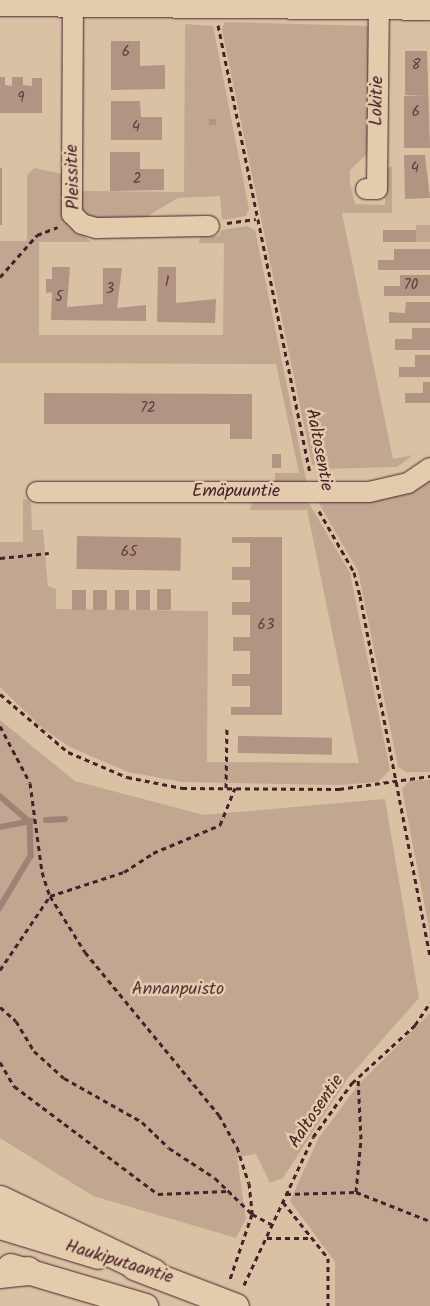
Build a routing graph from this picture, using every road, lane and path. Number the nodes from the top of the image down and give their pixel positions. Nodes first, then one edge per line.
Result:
1 (73, 4) edge
2 (379, 5) edge
3 (0, 6) edge
4 (214, 7) junction
5 (430, 10) edge
6 (366, 189) dead end
7 (256, 219) junction
8 (77, 221) junction
9 (209, 226) joint
10 (0, 277) edge
11 (430, 468) edge
12 (37, 492) dead end
13 (313, 493) junction
14 (49, 553) dead end
15 (0, 558) edge
16 (0, 694) edge
17 (0, 726) edge
18 (227, 726) dead end
19 (430, 776) edge
20 (396, 782) junction
21 (226, 788) junction
22 (235, 788) junction
23 (50, 896) junction
24 (430, 956) edge
25 (0, 970) edge
26 (430, 1003) edge
27 (0, 1007) edge
28 (0, 1062) edge
29 (358, 1078) junction
30 (228, 1190) junction
31 (356, 1192) junction
32 (286, 1194) junction
33 (0, 1200) edge
34 (283, 1202) junction
35 (252, 1214) junction
36 (430, 1221) edge
37 (273, 1225) junction
38 (0, 1226) edge
39 (267, 1238) junction
40 (312, 1238) junction
41 (0, 1263) edge
42 (28, 1271) junction
43 (153, 1272) junction
44 (0, 1274) edge
45 (230, 1279) dead end
46 (240, 1296) edge
47 (145, 1306) edge
48 (328, 1306) edge

1 - 3 street
1 - 4 street
1 - 8 street, Pleissitie
2 - 4 street
2 - 5 street
2 - 6 street, Lokitie
4 - 7 path, Aaltosentie
7 - 9 path
7 - 13 path, Aaltosentie
8 - 9 street, Pleissitie
8 - 10 path
11 - 13 street, Emäpuuntie
12 - 13 street, Emäpuuntie
13 - 20 path, Aaltosentie
14 - 15 path
16 - 21 path
17 - 23 path
18 - 21 path
19 - 20 path
20 - 22 path
20 - 24 path, Aaltosentie
21 - 22 path
22 - 23 path
23 - 25 path
23 - 35 path
26 - 29 path, Aaltosentie
27 - 30 path
28 - 30 path
29 - 31 path
29 - 32 path, Aaltosentie
30 - 35 path
31 - 32 path
31 - 36 path
32 - 34 path, Aaltosentie
33 - 43 highway
34 - 37 path, Aaltosentie
34 - 40 path
35 - 37 path
35 - 45 path
37 - 39 path, Aaltosentie
38 - 43 main road, Haukiputaantie
39 - 40 path
39 - 46 path, Aaltosentie
40 - 48 path
41 - 42 main road, Haukiputaantie
42 - 44 highway
42 - 47 main road, Haukiputaantie
43 - 46 main road, Haukiputaantie

